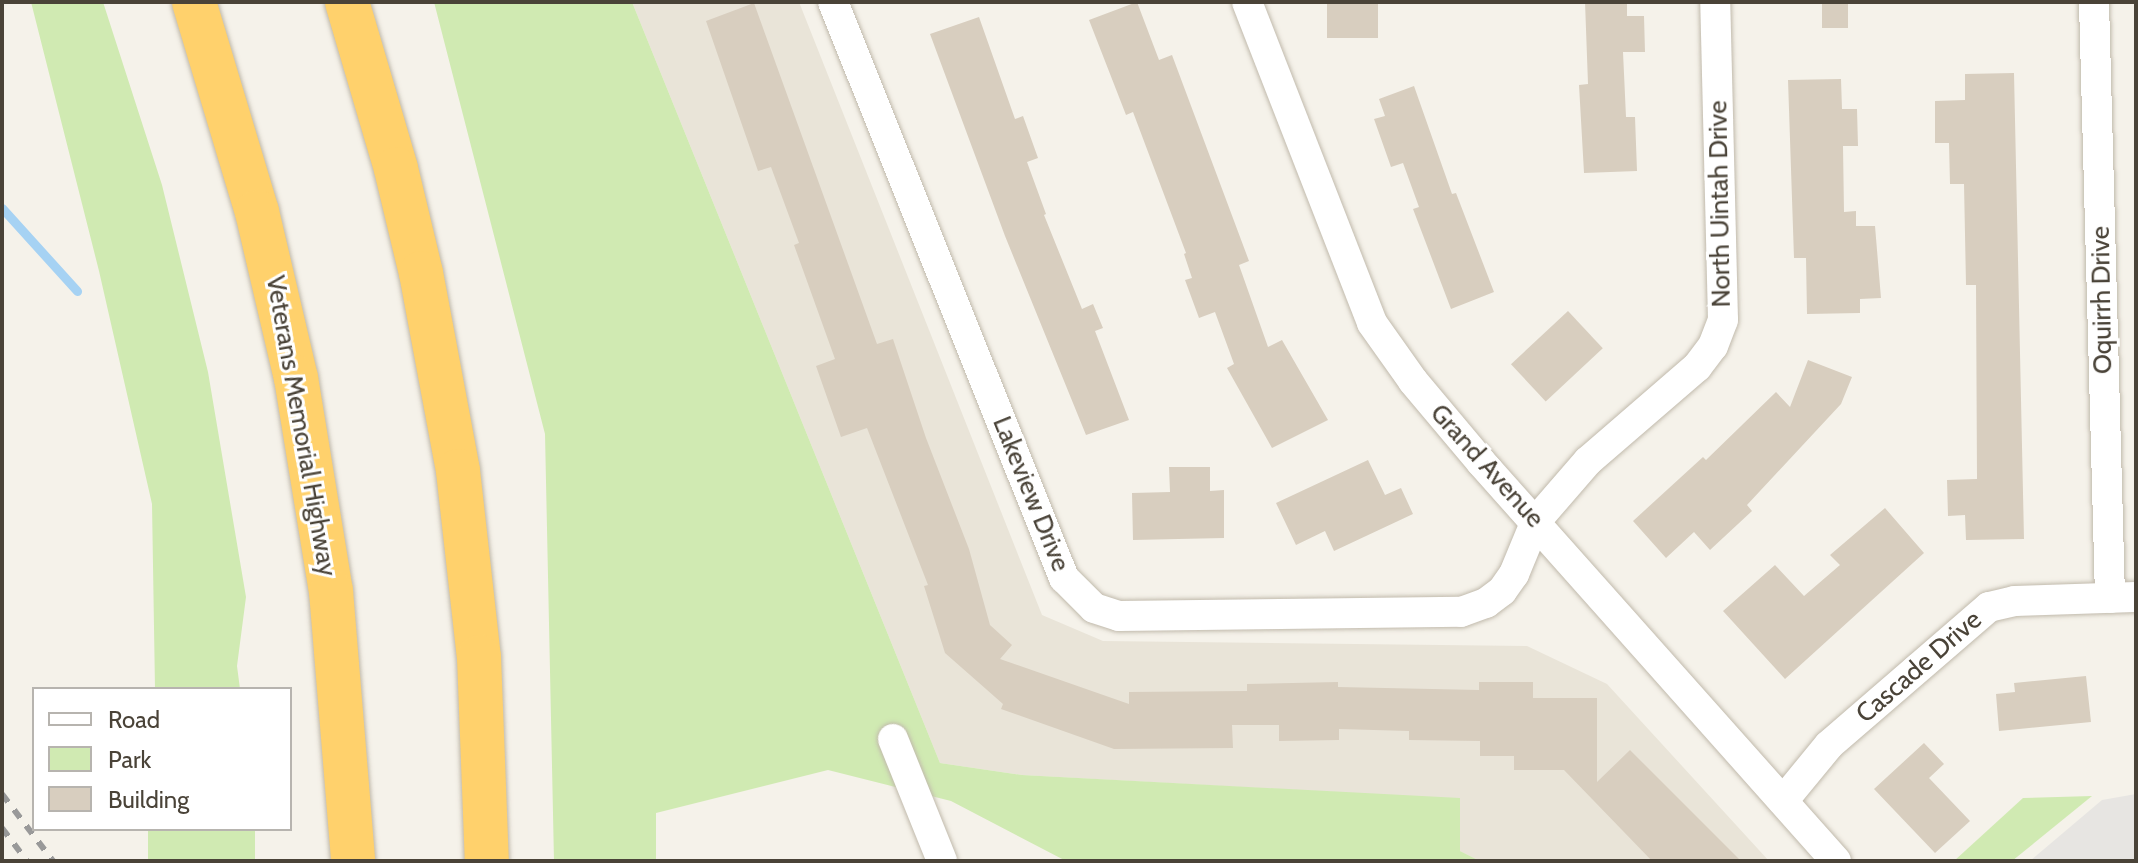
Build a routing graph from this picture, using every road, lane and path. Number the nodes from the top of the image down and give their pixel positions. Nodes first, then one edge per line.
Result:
1 (194, 2) edge
2 (347, 2) edge
3 (833, 2) edge
4 (1247, 2) edge
5 (1715, 2) edge
6 (2094, 2) edge
7 (1536, 521) junction
8 (2123, 598) edge
9 (893, 739) dead end
10 (1783, 801) junction
11 (353, 861) edge
12 (487, 861) edge
13 (942, 861) edge
14 (1836, 861) edge

1 - 11 highway, Veterans Memorial Highway
2 - 12 highway
3 - 7 street, Lakeview Drive
4 - 7 street, Grand Avenue
5 - 7 street, North Uintah Drive
6 - 8 street, Oquirrh Drive
7 - 10 street, Grand Avenue
8 - 10 street, Cascade Drive
9 - 13 street
10 - 14 street, Grand Avenue

